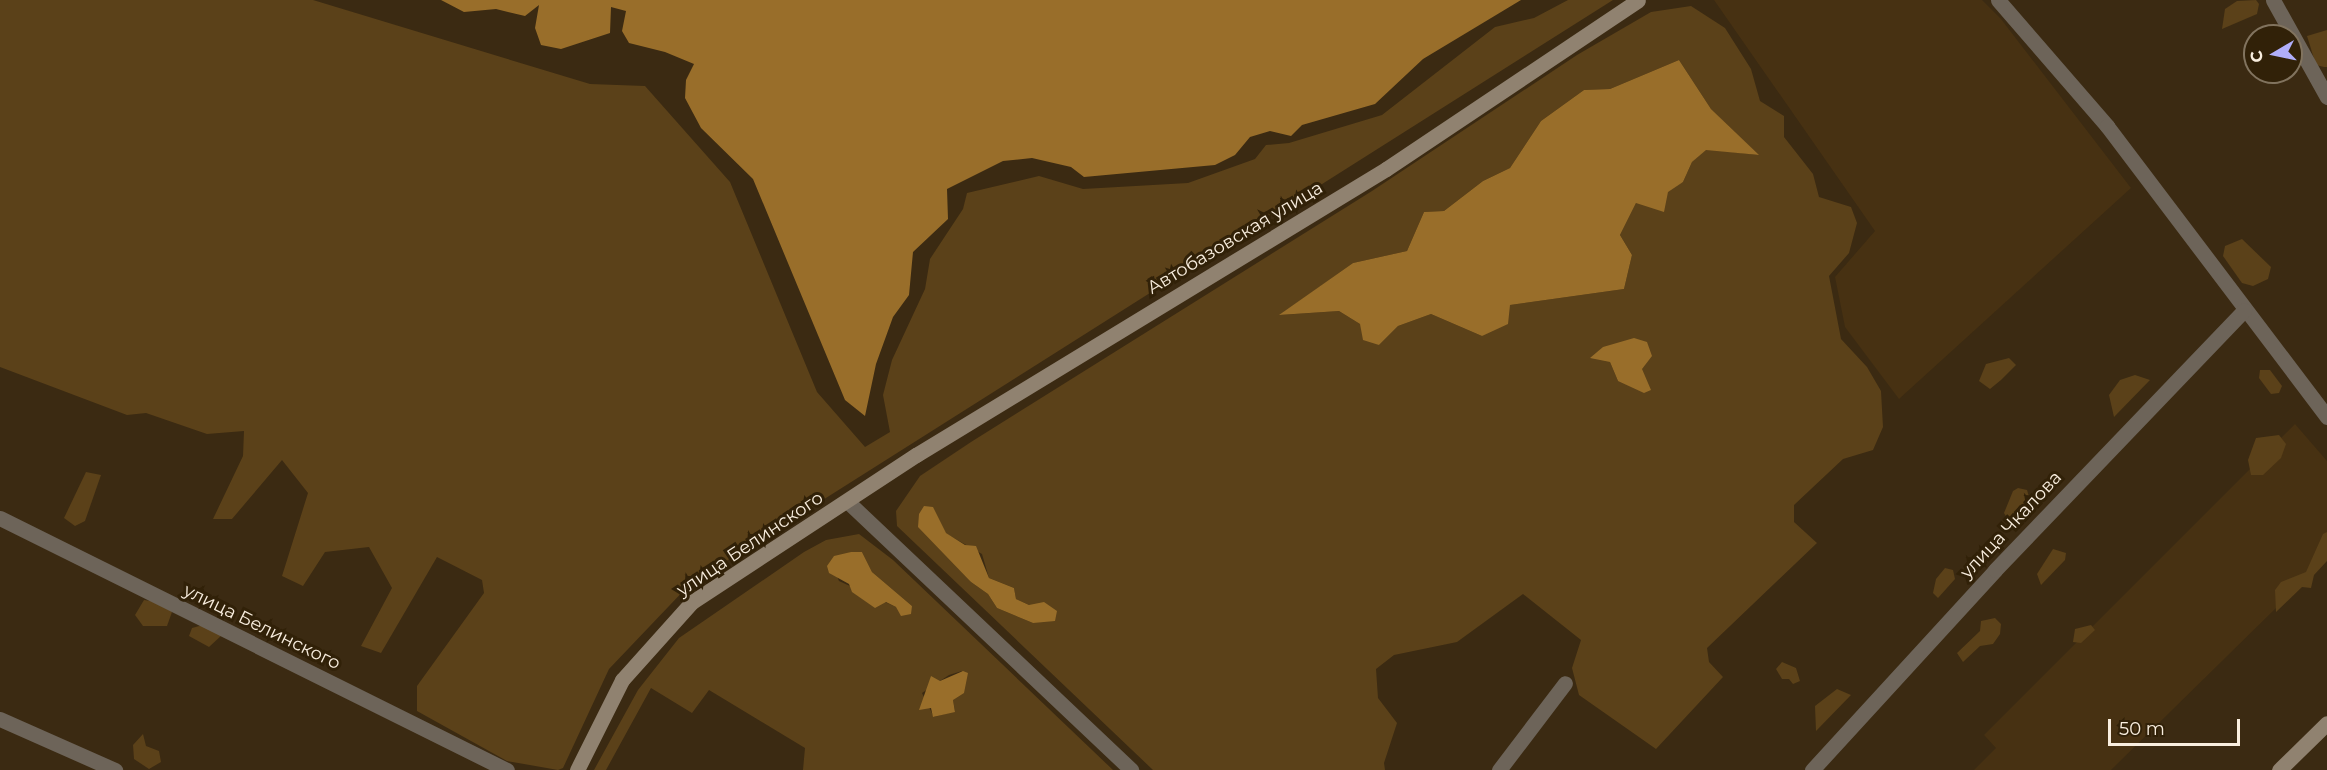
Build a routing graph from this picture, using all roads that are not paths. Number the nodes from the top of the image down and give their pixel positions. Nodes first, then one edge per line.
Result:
1 (1638, 0) edge
2 (1998, 0) edge
3 (2273, 0) edge
4 (2327, 97) edge
5 (2244, 310) junction
6 (2327, 417) edge
7 (848, 501) junction
8 (0, 518) edge
9 (1566, 683) dead end
10 (0, 719) edge
11 (2327, 723) edge
12 (115, 770) edge
13 (507, 770) edge
14 (576, 770) edge
15 (1131, 770) edge
16 (1499, 770) edge
17 (1812, 770) edge
18 (2279, 770) edge

1 - 7 street, Автобазовская улица
2 - 5 street
3 - 4 street
5 - 6 street
5 - 17 street, улица Чкалова
7 - 14 street, улица Белинского
7 - 15 street
8 - 13 street, улица Белинского
9 - 16 street
10 - 12 street
11 - 18 street

